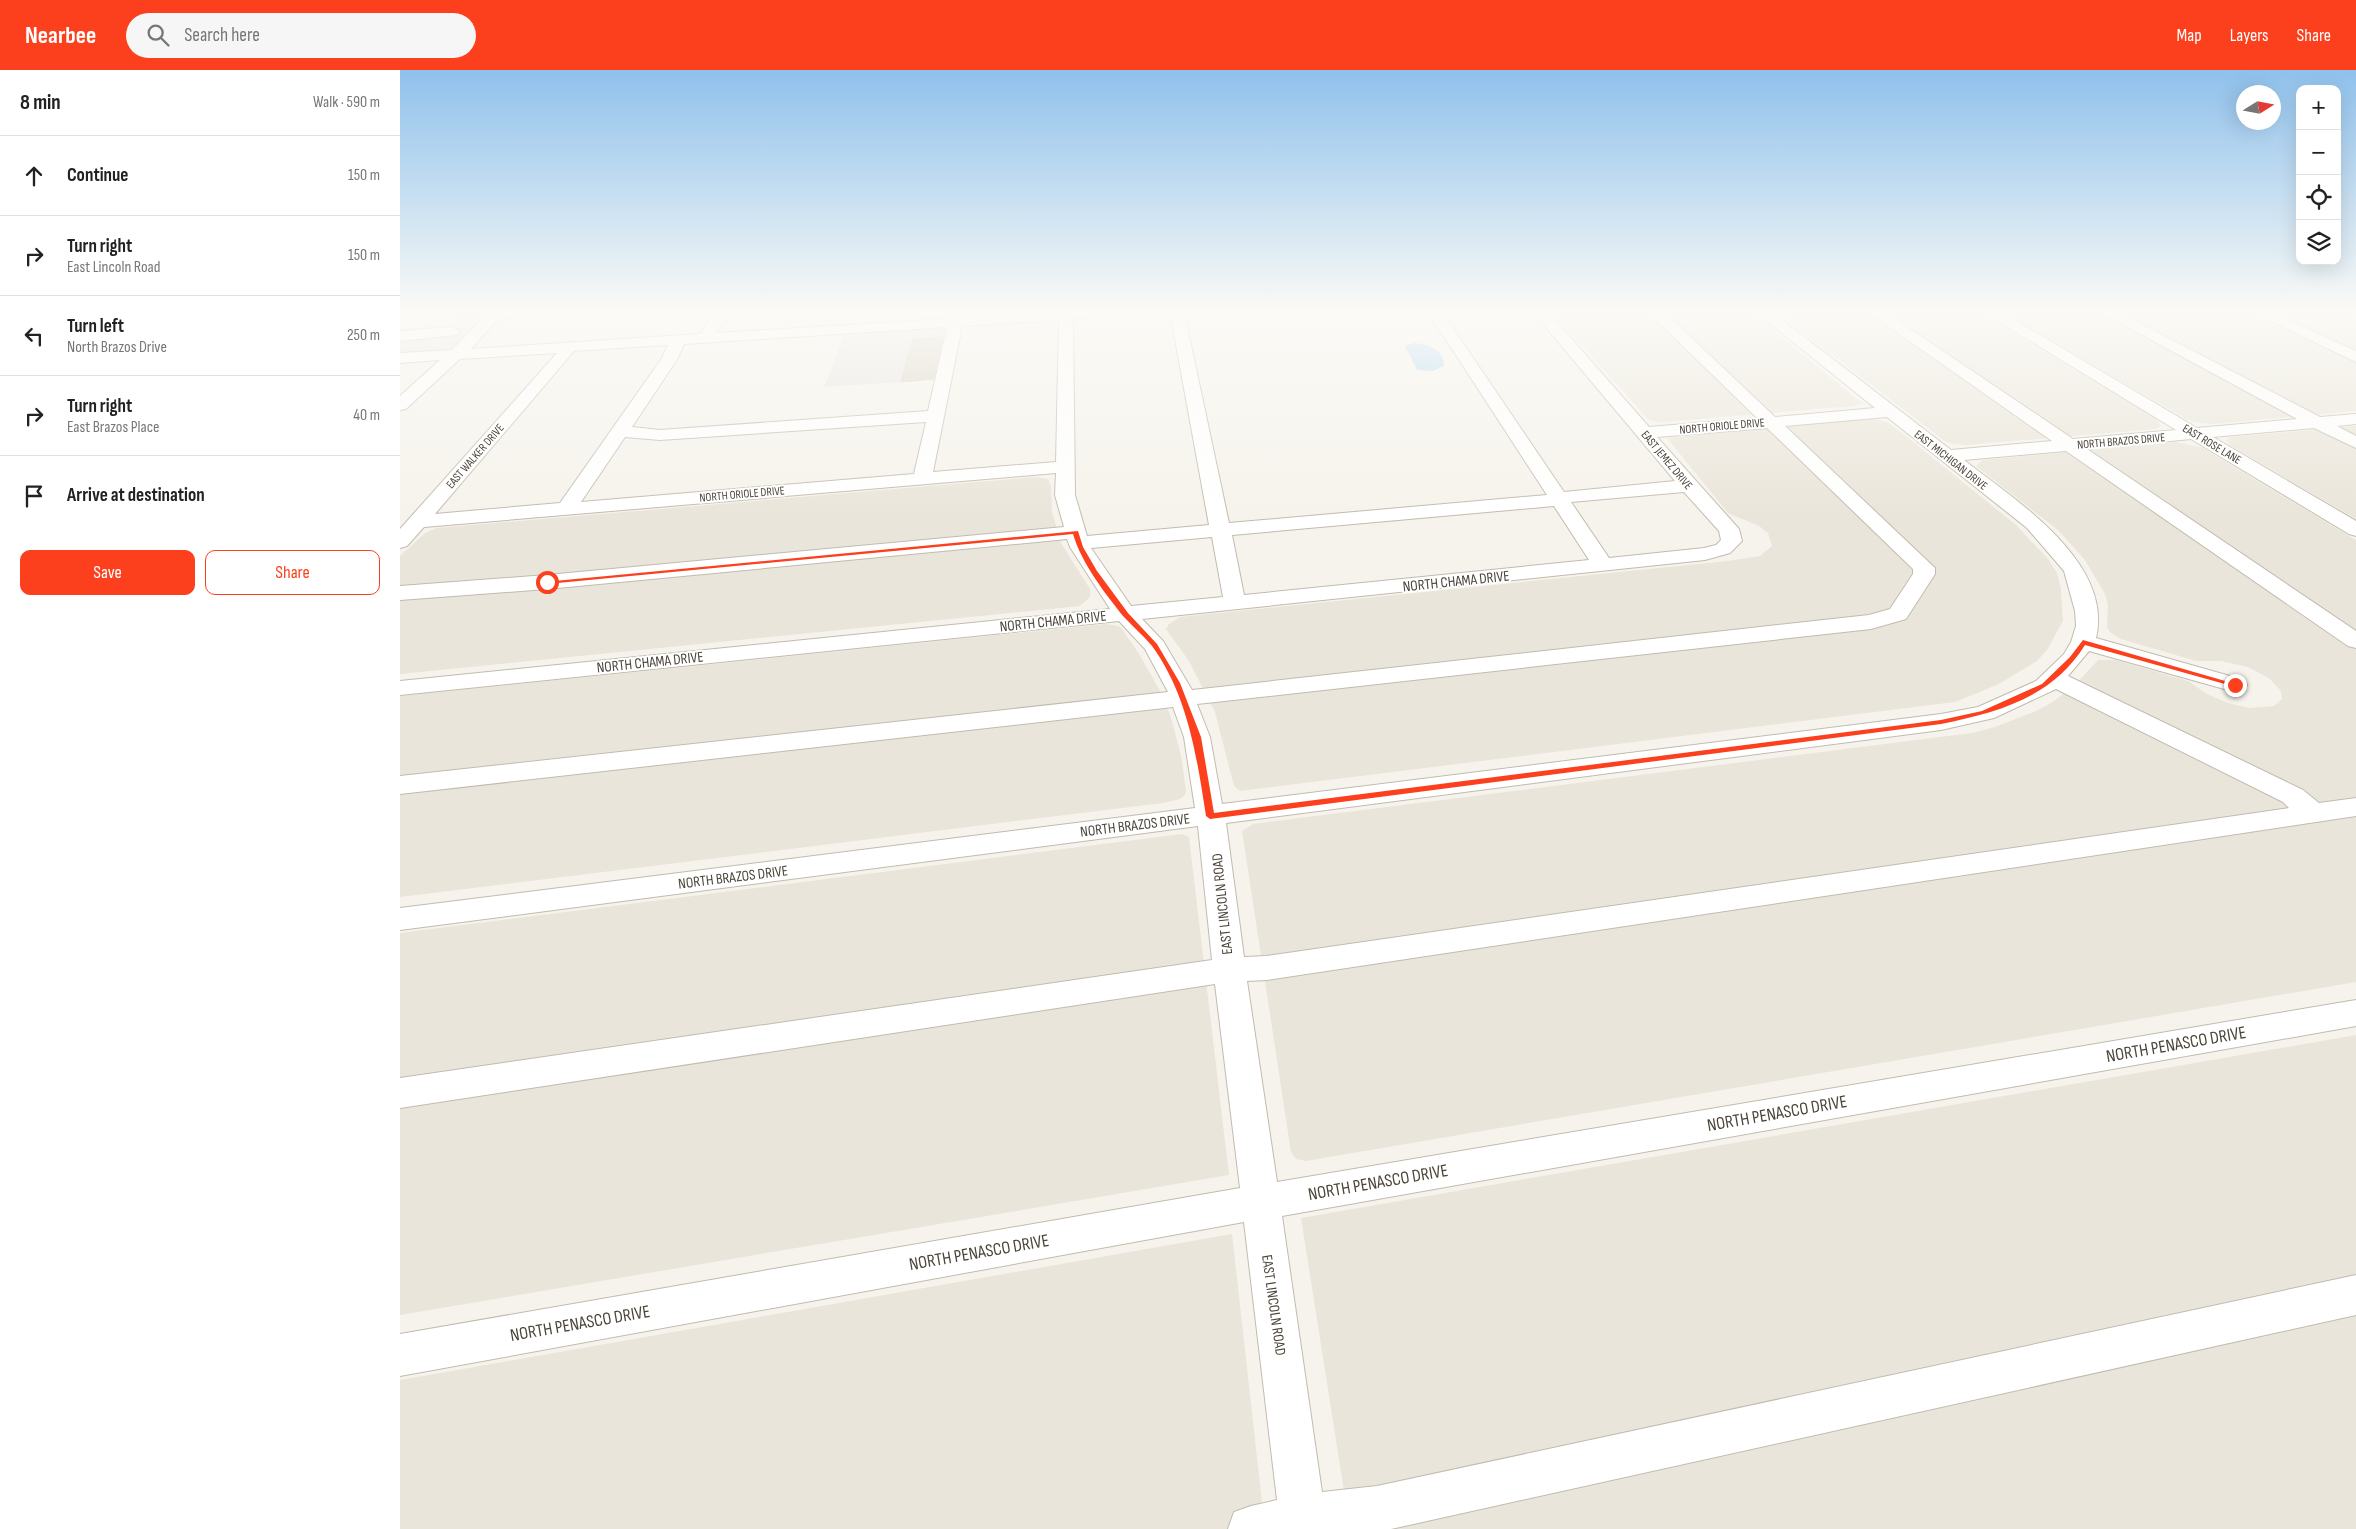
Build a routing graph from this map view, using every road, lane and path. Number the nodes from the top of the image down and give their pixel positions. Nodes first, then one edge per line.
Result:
1 (427, 380) edge
2 (541, 380) edge
3 (654, 380) edge
4 (942, 380) edge
5 (1066, 380) edge
6 (1190, 380) edge
7 (1480, 380) edge
8 (1599, 380) edge
9 (1726, 380) edge
10 (1849, 380) edge
11 (1974, 380) edge
12 (2104, 380) edge
13 (2236, 380) edge
14 (400, 405) edge
15 (1889, 412) junction
16 (935, 416) junction
17 (2356, 419) edge
18 (1770, 422) junction
19 (2318, 423) junction
20 (621, 431) junction
21 (1645, 433) junction
22 (2194, 434) junction
23 (2356, 443) edge
24 (2069, 445) junction
25 (1946, 456) junction
26 (1065, 467) junction
27 (922, 479) junction
28 (1689, 486) junction
29 (1559, 500) junction
30 (567, 508) junction
31 (419, 520) junction
32 (1220, 529) junction
33 (2356, 530) edge
34 (1077, 538) junction
35 (1732, 541) joint
36 (400, 542) edge
37 (1603, 565) junction
38 (400, 593) edge
39 (1235, 603) junction
40 (1125, 614) junction
41 (2356, 641) edge
42 (2083, 642) junction
43 (2053, 678) junction
44 (2235, 685) dead end
45 (400, 688) edge
46 (1182, 698) junction
47 (400, 785) edge
48 (2356, 807) edge
49 (2313, 814) junction
50 (1210, 816) junction
51 (400, 919) edge
52 (1229, 970) junction
53 (2356, 1013) edge
54 (400, 1093) edge
55 (1260, 1202) junction
56 (2356, 1295) edge
57 (400, 1355) edge
58 (1304, 1523) edge
59 (1251, 1529) edge

1 - 14 street
2 - 31 street, EAST WALKER DRIVE
3 - 20 street
4 - 16 street
5 - 26 street, EAST LINCOLN ROAD
6 - 32 street
7 - 29 street
8 - 21 street, EAST JEMEZ DRIVE
9 - 18 street
10 - 15 street, EAST MICHIGAN DRIVE
11 - 24 street
12 - 22 street, EAST ROSE LANE
13 - 19 street
15 - 18 street, NORTH ORIOLE DRIVE
15 - 25 street, EAST MICHIGAN DRIVE
16 - 20 street
16 - 27 street
17 - 19 street, NORTH BRAZOS DRIVE
18 - 21 street, NORTH ORIOLE DRIVE
18 - 46 street
19 - 22 street, NORTH BRAZOS DRIVE
19 - 23 street
20 - 30 street
21 - 28 street, EAST JEMEZ DRIVE
22 - 24 street, NORTH BRAZOS DRIVE
22 - 33 street, EAST ROSE LANE
24 - 25 street, NORTH BRAZOS DRIVE
24 - 41 street
25 - 42 street, EAST MICHIGAN DRIVE
26 - 27 street, NORTH ORIOLE DRIVE
26 - 34 street, EAST LINCOLN ROAD
27 - 30 street, NORTH ORIOLE DRIVE
28 - 29 street
28 - 35 street, EAST JEMEZ DRIVE
29 - 32 street
29 - 37 street
30 - 31 street, NORTH ORIOLE DRIVE
31 - 36 street, EAST WALKER DRIVE
32 - 34 street
32 - 39 street
34 - 38 street
34 - 40 street, EAST LINCOLN ROAD
35 - 37 street, NORTH CHAMA DRIVE
37 - 39 street, NORTH CHAMA DRIVE
39 - 40 street, NORTH CHAMA DRIVE
40 - 45 street, NORTH CHAMA DRIVE
40 - 46 street, EAST LINCOLN ROAD
42 - 43 street, NORTH BRAZOS DRIVE
42 - 44 street
43 - 49 street
43 - 50 street, NORTH BRAZOS DRIVE
46 - 47 street
46 - 50 street, EAST LINCOLN ROAD
48 - 49 street
49 - 52 street
50 - 51 street, NORTH BRAZOS DRIVE
50 - 52 street, EAST LINCOLN ROAD
52 - 54 street
52 - 55 street, EAST LINCOLN ROAD
53 - 55 street, NORTH PENASCO DRIVE
55 - 57 street, NORTH PENASCO DRIVE
55 - 58 street, EAST LINCOLN ROAD
56 - 58 street
58 - 59 street

